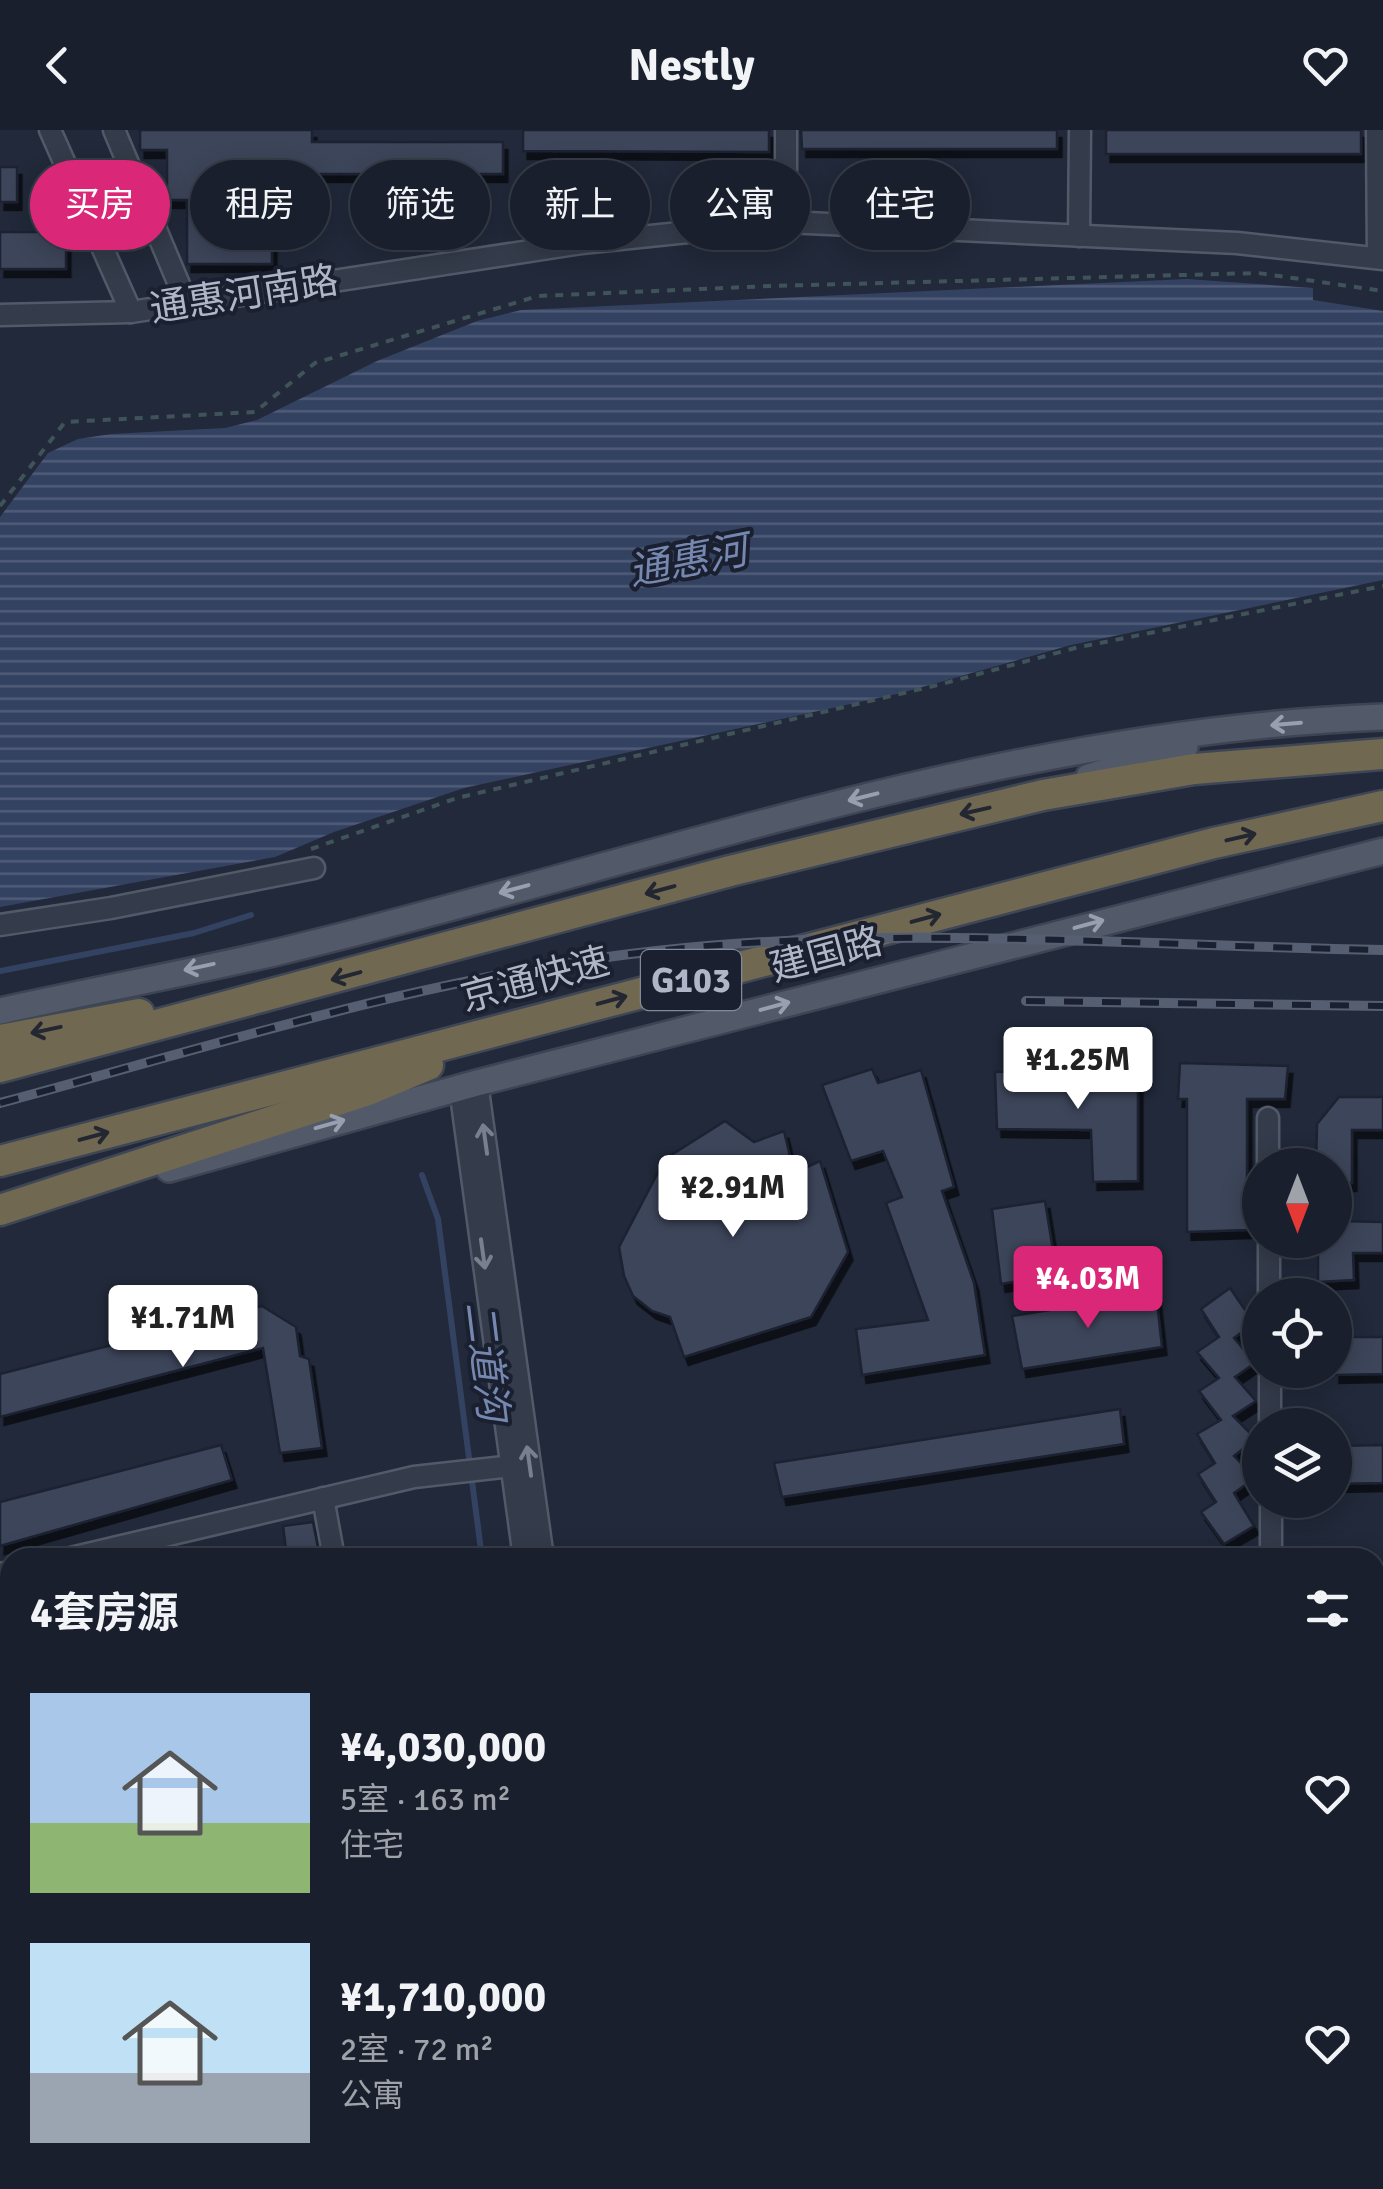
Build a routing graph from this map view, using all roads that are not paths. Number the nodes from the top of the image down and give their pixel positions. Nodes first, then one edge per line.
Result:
1 (50, 130) edge
2 (114, 130) edge
3 (786, 130) edge
4 (1080, 130) edge
5 (1377, 130) edge
6 (786, 160) edge
7 (810, 223) edge
8 (670, 235) edge
9 (1080, 236) junction
10 (1380, 258) edge
11 (186, 302) junction
12 (131, 312) junction
13 (0, 316) edge
14 (1383, 717) edge
15 (1247, 728) junction
16 (1383, 754) edge
17 (1043, 795) junction
18 (1383, 806) edge
19 (1383, 851) edge
20 (314, 868) dead end
21 (0, 925) edge
22 (280, 994) junction
23 (0, 1011) edge
24 (540, 1019) junction
25 (0, 1040) edge
26 (0, 1067) edge
27 (468, 1086) junction
28 (1268, 1118) dead end
29 (1268, 1148) edge
30 (0, 1160) edge
31 (0, 1213) edge
32 (512, 1466) junction
33 (323, 1498) junction
34 (1271, 1518) edge
35 (113, 1548) edge
36 (332, 1548) edge
37 (523, 1548) edge
38 (540, 1548) edge
39 (1271, 1548) edge

1 - 12 street
2 - 11 street
3 - 6 street
4 - 9 street
5 - 10 street
7 - 9 street, 通惠河南路
8 - 11 street, 通惠河南路
9 - 10 street, 通惠河南路
11 - 12 street, 通惠河南路
12 - 13 street, 通惠河南路
14 -> 15 main road
15 - 17 main road
15 -> 23 main road
16 - 17 highway, 京通快速 / G103
17 -> 22 highway, 京通快速 / G103
24 -> 18 highway, 京通快速 / G103
27 -> 19 main road, 建国路
20 - 21 street
22 -> 25 highway
22 - 26 highway, 京通快速 / G103
30 -> 24 highway, 京通快速 / G103
24 - 31 highway
31 -> 27 main road, 建国路
27 -> 32 street
38 -> 27 street
28 - 29 street
32 - 33 street
32 - 37 street
33 - 35 street
33 - 36 street
34 - 39 street

